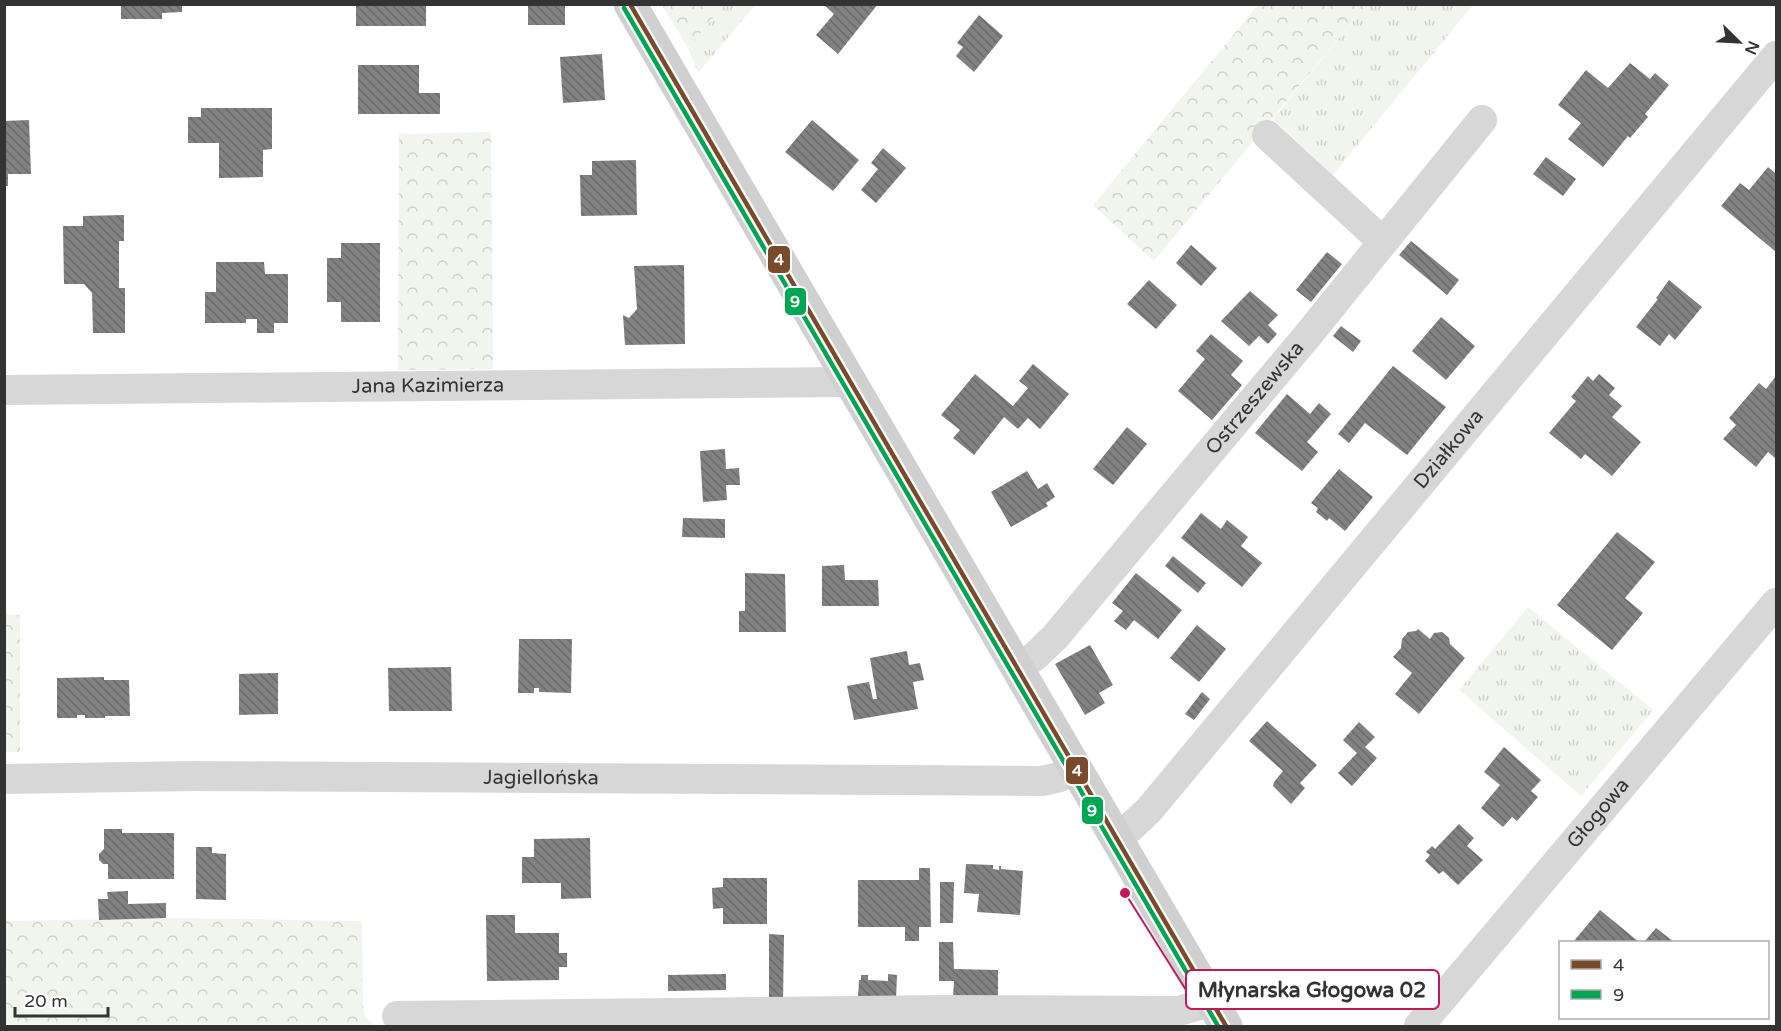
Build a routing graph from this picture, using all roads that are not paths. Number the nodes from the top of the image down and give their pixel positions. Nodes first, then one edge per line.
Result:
1 (630, 4) edge
2 (1776, 56) edge
3 (1482, 120) dead end
4 (1267, 135) dead end
5 (1383, 242) junction
6 (852, 382) junction
7 (4, 390) edge
8 (1776, 603) edge
9 (1018, 668) junction
10 (1075, 767) junction
11 (4, 779) edge
12 (1117, 840) junction
13 (1219, 1014) edge
14 (397, 1016) dead end
15 (1419, 1026) edge

1 - 6 street
2 - 12 street, Działkowa
3 - 5 street, Ostrzeszewska
4 - 5 street
5 - 9 street, Ostrzeszewska
6 - 7 street, Jana Kazimierza
6 - 9 street
8 - 15 street, Głogowa
9 - 10 street
10 - 11 street, Jagiellońska
10 - 12 street
12 - 13 street
13 - 14 street

